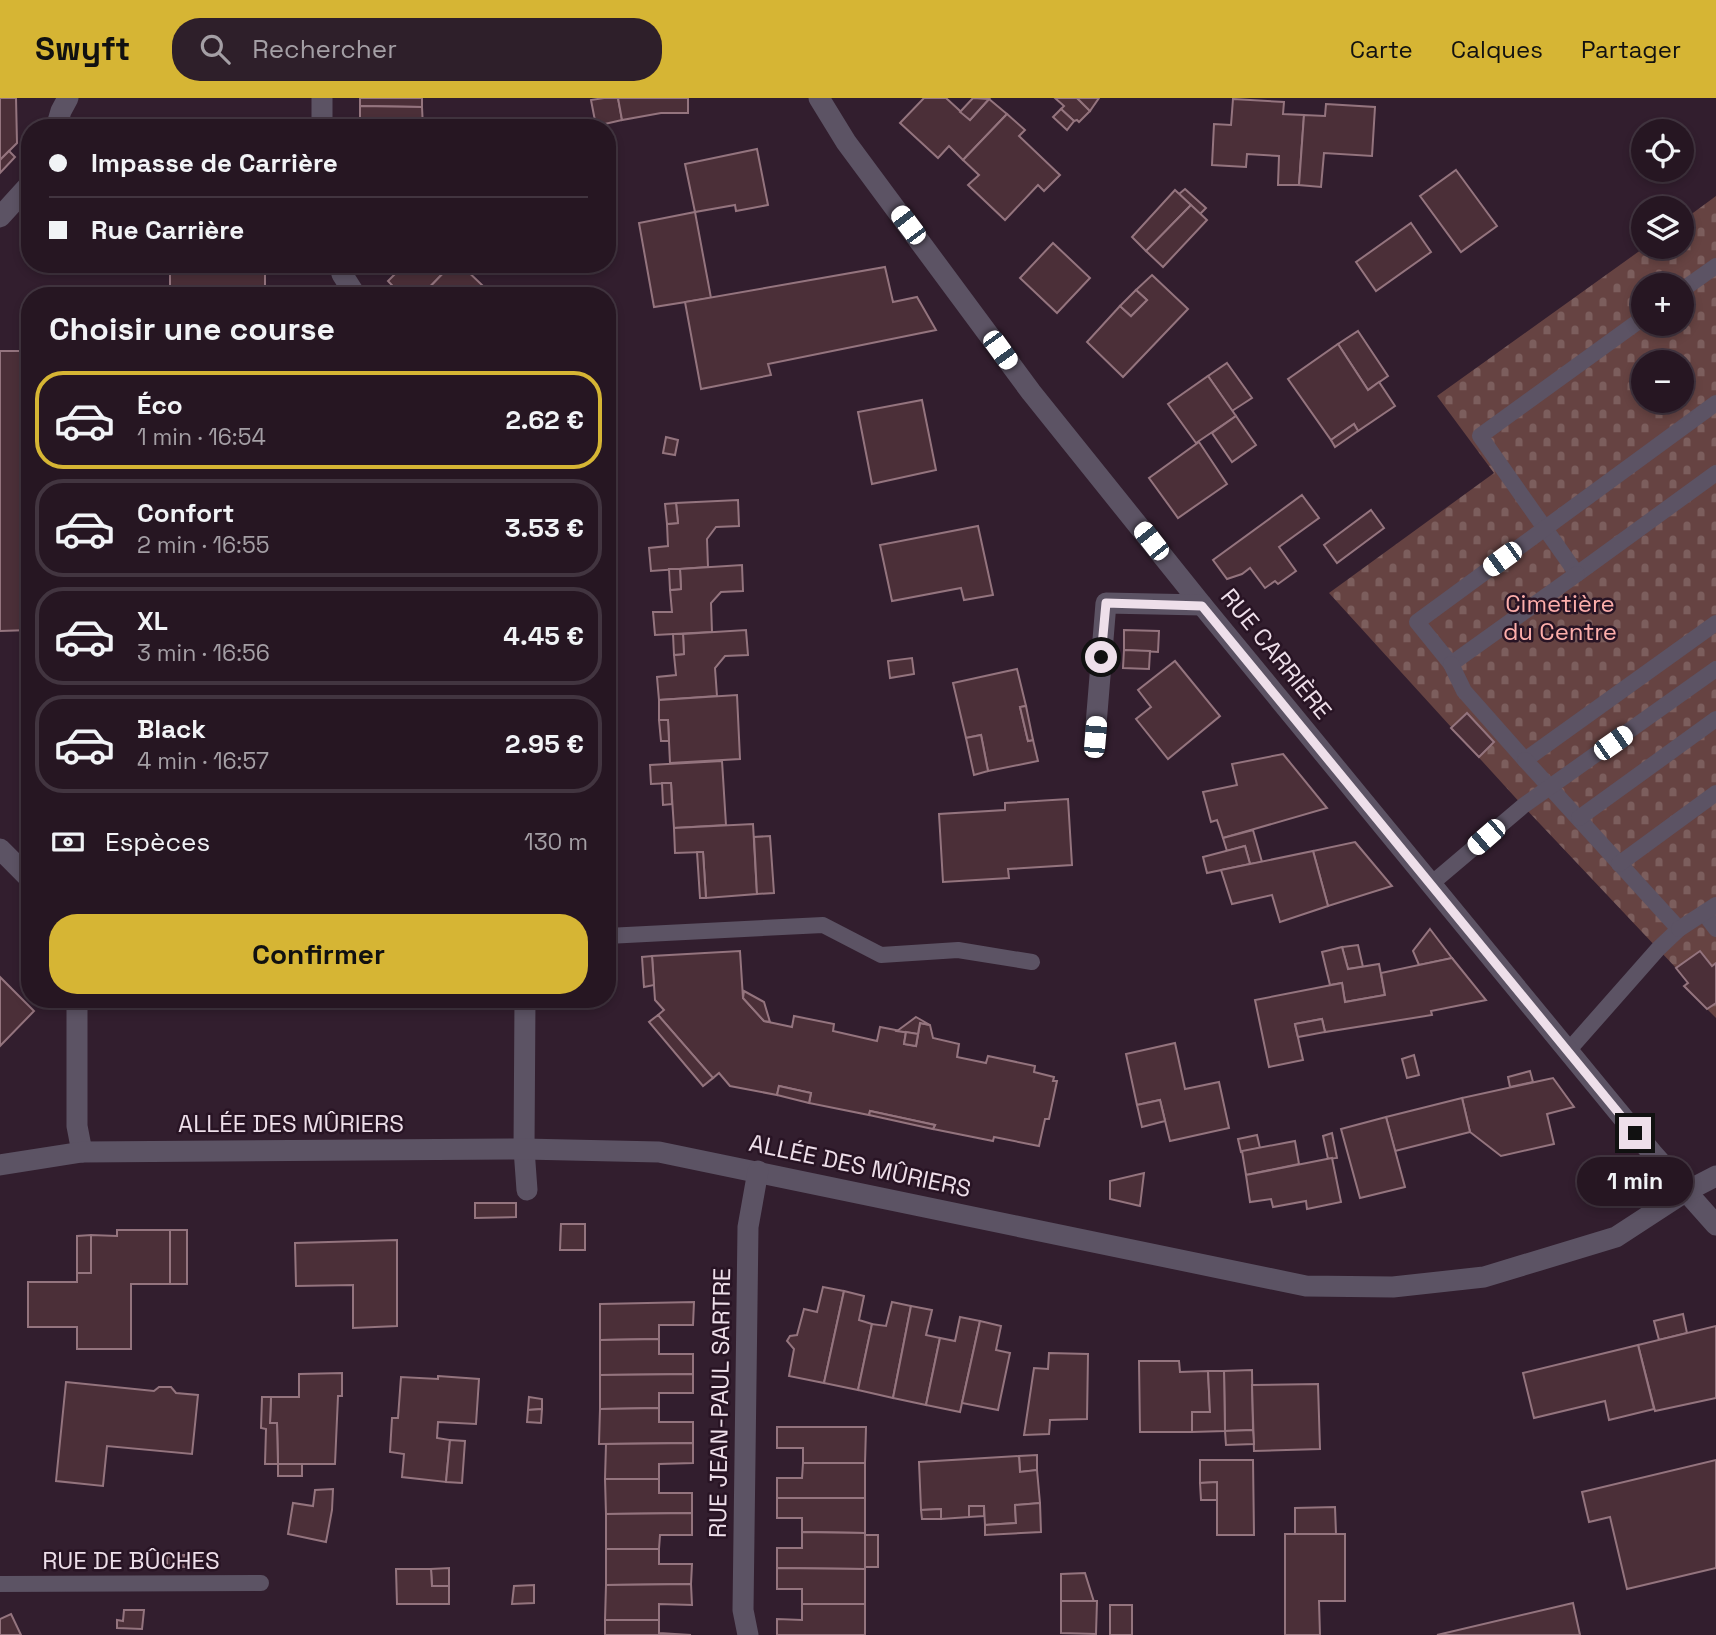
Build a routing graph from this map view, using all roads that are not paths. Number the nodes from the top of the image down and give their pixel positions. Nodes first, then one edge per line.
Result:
1 (68, 98) edge
2 (322, 98) edge
3 (819, 98) edge
4 (59, 119) edge
5 (322, 119) edge
6 (21, 194) edge
7 (0, 217) edge
8 (1716, 266) edge
9 (1694, 282) edge
10 (1631, 327) edge
11 (1716, 403) edge
12 (1716, 474) edge
13 (1545, 528) junction
14 (1577, 574) junction
15 (1202, 606) junction
16 (1716, 623) edge
17 (1451, 664) junction
18 (1716, 669) edge
19 (1716, 719) edge
20 (1095, 737) dead end
21 (1525, 760) junction
22 (1551, 787) junction
23 (1716, 793) edge
24 (1578, 818) junction
25 (0, 849) edge
26 (1619, 864) junction
27 (21, 870) edge
28 (1431, 884) junction
29 (1710, 909) edge
30 (1679, 929) junction
31 (1716, 929) edge
32 (616, 936) edge
33 (1032, 962) dead end
34 (76, 1008) edge
35 (525, 1008) edge
36 (1568, 1051) junction
37 (524, 1149) junction
38 (82, 1152) junction
39 (0, 1165) edge
40 (758, 1171) junction
41 (1716, 1176) edge
42 (527, 1191) dead end
43 (1685, 1192) junction
44 (1716, 1225) edge
45 (261, 1583) dead end
46 (0, 1584) edge
47 (748, 1635) edge

1 - 4 street
2 - 5 street
3 - 15 street, RUE CARRIÈRE
6 - 7 street
8 - 9 lane
10 - 13 lane
11 - 13 lane
12 - 14 lane
13 - 14 lane
13 - 17 lane
14 - 17 lane
15 - 20 street
15 - 28 street, RUE CARRIÈRE
16 - 21 lane
17 - 21 lane
18 - 22 lane
19 - 24 lane
21 - 22 lane
22 - 24 lane
22 - 28 lane
23 - 26 lane
24 - 26 lane
25 - 27 street
26 - 30 lane
28 - 36 street, RUE CARRIÈRE
29 - 30 lane
29 - 31 lane
30 - 36 lane
32 - 33 lane
34 - 38 street
35 - 37 street
36 - 43 street, RUE CARRIÈRE
37 - 38 street, ALLÉE DES MÛRIERS
37 - 40 street, ALLÉE DES MÛRIERS
37 - 42 street
38 - 39 street, ALLÉE DES MÛRIERS
40 - 43 street, ALLÉE DES MÛRIERS
40 - 47 street, RUE JEAN-PAUL SARTRE
41 - 43 street, ALLÉE DES MÛRIERS
43 - 44 street, RUE CARRIÈRE
45 - 46 lane, RUE DE BÛCHES

